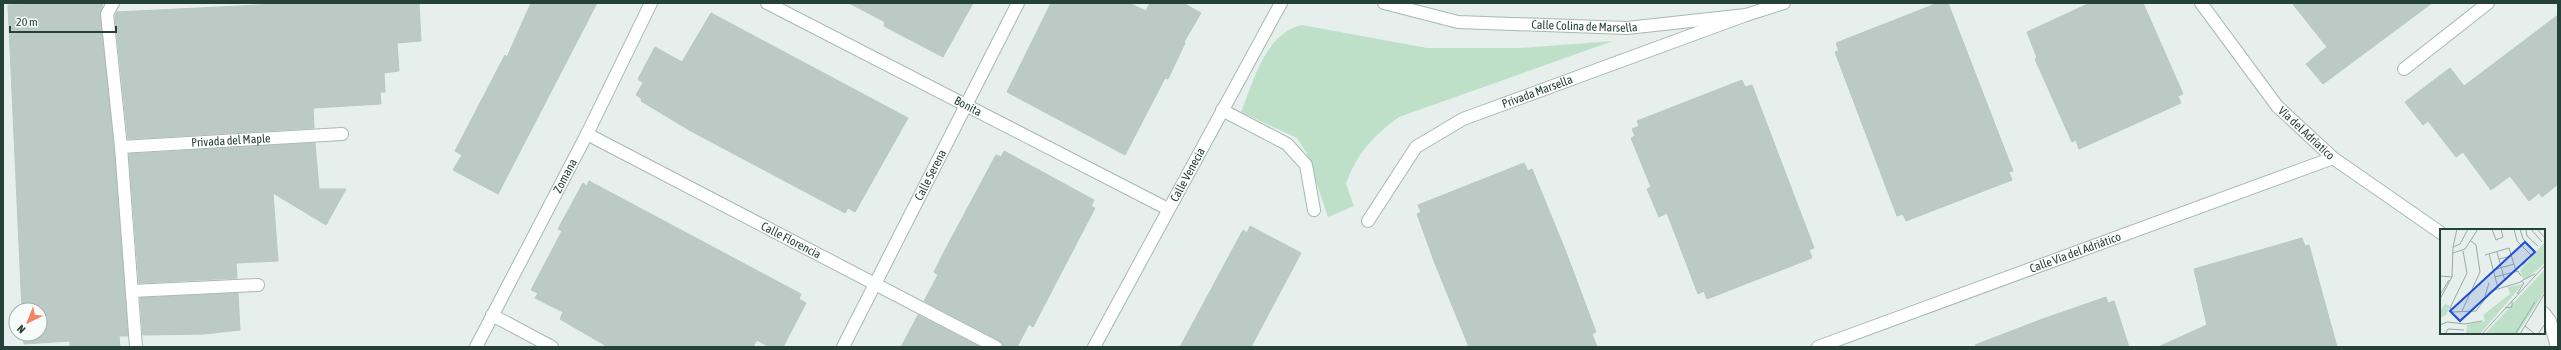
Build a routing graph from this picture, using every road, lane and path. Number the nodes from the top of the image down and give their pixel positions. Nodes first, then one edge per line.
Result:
1 (113, 3) edge
2 (651, 3) edge
3 (767, 3) edge
4 (1018, 3) edge
5 (1281, 3) edge
6 (1384, 3) edge
7 (1784, 3) edge
8 (2201, 3) edge
9 (2488, 3) edge
10 (783, 6) edge
11 (1746, 15) junction
12 (2404, 69) dead end
13 (965, 107) junction
14 (1222, 110) junction
15 (342, 134) dead end
16 (587, 134) junction
17 (121, 147) junction
18 (2333, 158) junction
19 (1168, 209) junction
20 (1314, 210) dead end
21 (1368, 221) dead end
22 (2440, 232) edge
23 (876, 284) junction
24 (258, 285) dead end
25 (132, 291) junction
26 (2545, 314) edge
27 (492, 315) junction
28 (136, 347) edge
29 (476, 347) edge
30 (552, 347) edge
31 (843, 347) edge
32 (996, 347) edge
33 (1094, 347) edge
34 (1818, 347) edge
35 (2557, 347) edge

1 - 17 street
2 - 16 street, Zomana
3 - 10 street, Bonita
4 - 13 street, Calle Serena
5 - 14 street, Calle Venecia
6 - 11 street, Calle Colina de Marsella
7 - 11 street, Calle Colina de Marsella
8 - 18 street, Vía del Adríatico
9 - 12 street
10 - 13 street, Bonita
11 - 21 street, Privada Marsella
13 - 19 street, Bonita
13 - 23 street, Calle Serena
14 - 19 street, Calle Venecia
14 - 20 street
15 - 17 street, Privada del Maple
16 - 23 street, Calle Florencia
16 - 27 street, Zomana
17 - 25 street
18 - 22 street, Vía del Adríatico
18 - 34 street, Calle Vía del Adriático
19 - 33 street, Calle Venecia
23 - 31 street, Calle Serena
23 - 32 street, Calle Florencia
24 - 25 street
25 - 28 street
26 - 35 street
27 - 29 street, Zomana
27 - 30 street

